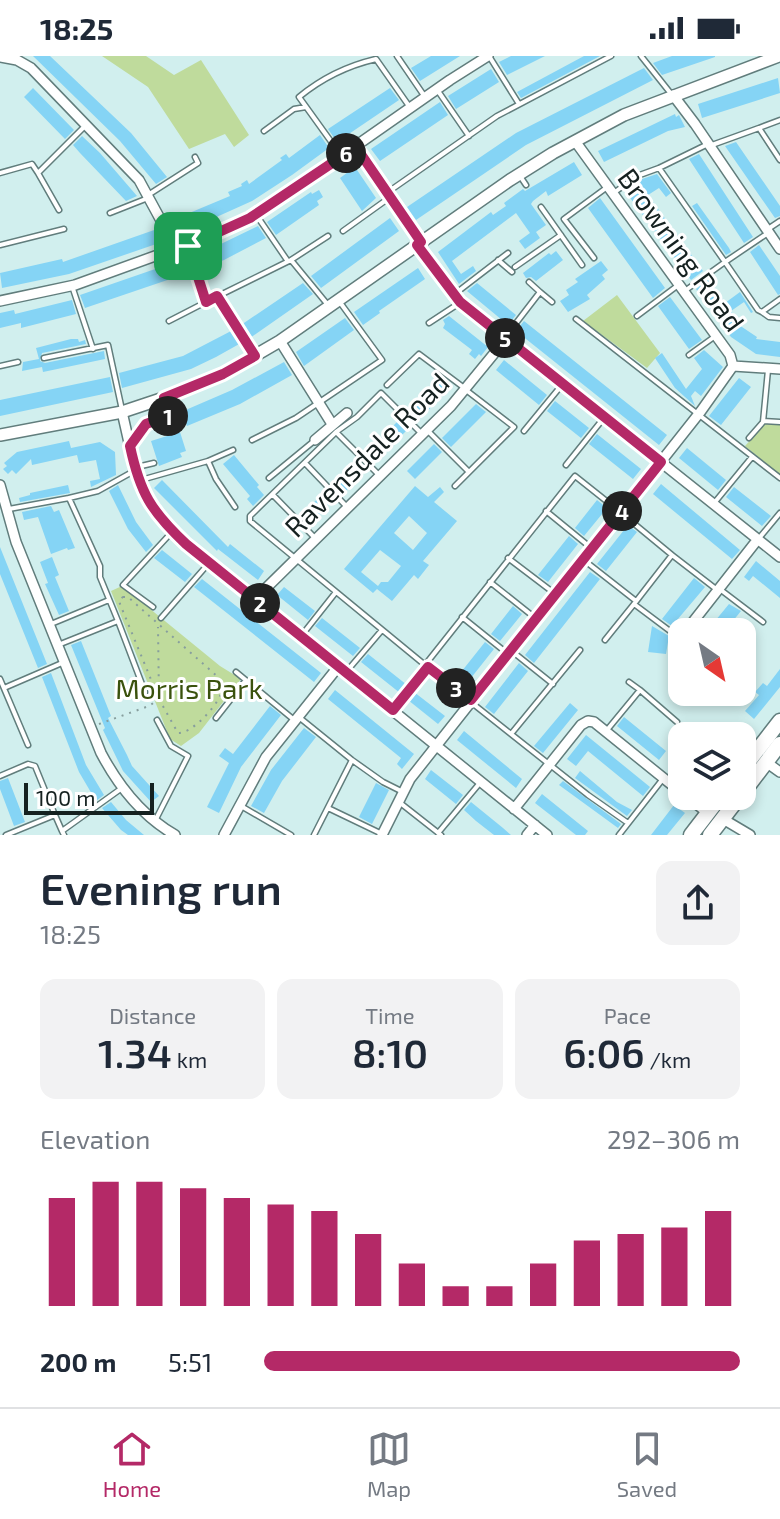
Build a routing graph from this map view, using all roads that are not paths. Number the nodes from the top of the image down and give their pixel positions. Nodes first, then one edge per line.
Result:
1 (397, 56) edge
2 (489, 56) edge
3 (611, 56) edge
4 (641, 56) edge
5 (0, 57) edge
6 (780, 57) edge
7 (437, 89) junction
8 (673, 95) junction
9 (425, 97) junction
10 (519, 104) junction
11 (306, 107) junction
12 (410, 108) junction
13 (780, 120) edge
14 (86, 125) junction
15 (759, 128) junction
16 (264, 131) dead end
17 (469, 136) junction
18 (575, 141) junction
19 (709, 145) junction
20 (356, 147) junction
21 (342, 156) junction
22 (195, 157) dead end
23 (780, 160) edge
24 (659, 168) junction
25 (0, 173) edge
26 (38, 173) junction
27 (519, 174) junction
28 (526, 185) dead end
29 (611, 190) junction
30 (390, 194) junction
31 (149, 196) junction
32 (541, 207) dead end
33 (59, 210) dead end
34 (110, 213) dead end
35 (256, 215) junction
36 (780, 221) edge
37 (64, 229) dead end
38 (343, 231) dead end
39 (767, 231) junction
40 (561, 235) junction
41 (328, 236) dead end
42 (419, 243) junction
43 (0, 245) edge
44 (188, 246) junction
45 (780, 249) edge
46 (177, 250) junction
47 (508, 253) dead end
48 (594, 258) dead end
49 (289, 260) junction
50 (498, 260) junction
51 (725, 262) junction
52 (582, 265) dead end
53 (529, 282) dead end
54 (72, 286) junction
55 (682, 288) junction
56 (540, 292) junction
57 (217, 296) junction
58 (457, 298) junction
59 (780, 299) edge
60 (0, 301) edge
61 (206, 302) junction
62 (552, 302) dead end
63 (334, 304) junction
64 (762, 312) junction
65 (637, 316) dead end
66 (780, 318) edge
67 (576, 319) dead end
68 (169, 321) dead end
69 (429, 323) dead end
70 (716, 335) junction
71 (505, 338) junction
72 (280, 341) junction
73 (93, 349) junction
74 (689, 355) dead end
75 (255, 356) junction
76 (44, 358) dead end
77 (18, 362) dead end
78 (0, 366) edge
79 (733, 366) junction
80 (768, 368) junction
81 (780, 369) edge
82 (563, 384) junction
83 (387, 385) dead end
84 (465, 388) junction
85 (164, 398) junction
86 (319, 404) junction
87 (122, 412) junction
88 (347, 413) dead end
89 (698, 415) junction
90 (605, 417) junction
91 (763, 421) junction
92 (780, 422) edge
93 (334, 428) junction
94 (524, 431) dead end
95 (425, 432) junction
96 (0, 435) edge
97 (749, 438) dead end
98 (252, 440) dead end
99 (315, 440) joint
100 (130, 446) junction
101 (233, 450) dead end
102 (752, 457) junction
103 (208, 461) junction
104 (661, 462) junction
105 (154, 463) dead end
106 (304, 463) junction
107 (566, 465) dead end
108 (469, 472) junction
109 (136, 473) junction
110 (380, 476) junction
111 (269, 478) dead end
112 (780, 478) edge
113 (0, 485) edge
114 (455, 486) dead end
115 (272, 494) junction
116 (69, 498) junction
117 (714, 504) junction
118 (4, 507) edge
119 (235, 507) dead end
120 (348, 507) junction
121 (546, 511) junction
122 (780, 513) edge
123 (624, 514) junction
124 (173, 531) junction
125 (316, 539) junction
126 (758, 539) junction
127 (592, 548) junction
128 (672, 555) junction
129 (780, 557) edge
130 (508, 558) junction
131 (584, 559) junction
132 (295, 560) junction
133 (209, 563) junction
134 (490, 582) junction
135 (718, 590) junction
136 (336, 592) junction
137 (556, 594) junction
138 (255, 599) junction
139 (109, 600) junction
140 (635, 602) junction
141 (153, 607) dead end
142 (462, 617) junction
143 (161, 618) road end
144 (695, 618) edge
145 (536, 619) junction
146 (118, 621) junction
147 (763, 622) dead end
148 (49, 625) junction
149 (668, 629) edge
150 (382, 630) junction
151 (301, 637) junction
152 (605, 640) dead end
153 (58, 645) junction
154 (580, 650) dead end
155 (509, 652) junction
156 (64, 662) junction
157 (426, 666) junction
158 (342, 670) junction
159 (236, 672) dead end
160 (0, 679) edge
161 (246, 680) junction
162 (629, 682) dead end
163 (553, 684) junction
164 (4, 688) junction
165 (640, 690) junction
166 (145, 692) dead end
167 (471, 701) junction
168 (393, 710) junction
169 (216, 718) dead end
170 (296, 719) junction
171 (157, 720) dead end
172 (780, 721) edge
173 (677, 722) dead end
174 (606, 731) junction
175 (511, 734) junction
176 (780, 744) edge
177 (28, 745) dead end
178 (436, 745) junction
179 (756, 752) edge
180 (352, 760) junction
181 (766, 762) junction
182 (550, 764) junction
183 (780, 772) edge
184 (756, 775) edge
185 (0, 776) edge
186 (664, 778) junction
187 (668, 781) edge
188 (481, 782) junction
189 (122, 788) junction
190 (403, 792) junction
191 (398, 802) junction
192 (239, 805) junction
193 (328, 808) junction
194 (514, 809) junction
195 (707, 810) edge
196 (717, 810) edge
197 (722, 810) edge
198 (55, 815) junction
199 (715, 816) junction
200 (628, 823) junction
201 (535, 825) junction
202 (158, 828) edge
203 (63, 833) edge
204 (440, 834) edge
205 (6, 835) edge
206 (175, 835) edge
207 (224, 835) edge
208 (291, 835) edge
209 (314, 835) edge
210 (382, 835) edge
211 (527, 835) edge
212 (547, 835) edge
213 (619, 835) edge
214 (691, 835) edge
215 (710, 835) edge
216 (750, 835) edge

1 - 9 lane
2 - 7 street
2 - 10 lane
3 - 10 lane
4 - 8 lane
5 - 14 street
6 - 8 street
7 - 9 street
7 - 17 lane
8 - 18 street
8 - 19 street
9 - 12 street
10 - 17 lane
11 - 12 lane
11 - 16 lane
11 - 21 lane
12 - 20 street
13 - 15 lane
14 - 26 lane
14 - 31 street
15 - 19 lane
15 - 23 lane
17 - 30 lane
18 - 27 street
18 - 29 street, Browning Road
19 - 24 lane
19 - 39 street
20 - 21 street
20 - 30 street
21 - 35 street
22 - 31 lane
24 - 29 lane
24 - 51 lane
25 - 26 lane
26 - 33 lane
27 - 28 lane
27 - 42 street
29 - 48 lane
29 - 55 street, Browning Road
30 - 38 lane
30 - 42 street
31 - 34 lane
31 - 46 street
32 - 40 lane
35 - 44 street
35 - 49 lane
36 - 39 lane
37 - 43 lane
39 - 45 street
39 - 51 lane
40 - 50 lane
40 - 52 lane
41 - 49 lane
42 - 58 street
42 - 63 street
44 - 46 street
44 - 61 lane
46 - 54 street
47 - 50 lane
49 - 57 lane
49 - 63 lane
50 - 58 lane
51 - 55 lane
51 - 64 lane
53 - 56 lane
54 - 60 street
54 - 73 lane
55 - 65 lane
55 - 70 street, Browning Road
56 - 62 lane
56 - 71 lane
57 - 61 lane
57 - 75 lane
58 - 69 lane
58 - 71 street
59 - 64 lane
61 - 68 lane
63 - 72 street
63 - 86 lane
64 - 66 lane
67 - 89 lane
70 - 74 lane
70 - 79 street, Browning Road
71 - 82 street
71 - 84 street, Ravensdale Road
72 - 75 street
72 - 86 street
73 - 76 lane
73 - 87 lane
75 - 85 street
77 - 78 lane
79 - 80 street
79 - 89 street, Browning Road
80 - 81 street
80 - 91 lane
82 - 90 street
82 - 94 lane
83 - 84 lane
84 - 95 street, Ravensdale Road
84 - 108 lane
85 - 87 street
85 - 100 lane
86 - 93 street
86 - 98 lane
87 - 96 street
87 - 100 street
88 - 93 street
89 - 102 lane
89 - 104 street, Browning Road
90 - 104 street
90 - 107 lane
91 - 92 lane
91 - 97 lane
93 - 95 lane
93 - 99 street
93 - 106 lane
93 - 110 lane
95 - 108 lane
95 - 110 street, Ravensdale Road
99 - 111 lane
100 - 109 street
101 - 103 lane
102 - 112 lane
102 - 117 lane
103 - 109 lane
103 - 119 lane
104 - 117 street
104 - 123 street, Browning Road
105 - 109 lane
106 - 115 lane
106 - 120 lane
108 - 114 lane
109 - 116 lane
109 - 124 street
110 - 120 street, Ravensdale Road
113 - 118 street
115 - 125 lane
115 - 132 lane
116 - 118 lane
116 - 139 lane
117 - 126 street
118 - 148 street
120 - 125 street, Ravensdale Road
121 - 123 lane
121 - 127 lane
121 - 130 lane
122 - 126 lane
123 - 127 street, Browning Road
123 - 128 lane
124 - 133 street
124 - 141 lane
125 - 132 street, Ravensdale Road
126 - 129 street
126 - 135 street
127 - 131 street, Browning Road
128 - 135 lane
128 - 140 lane
130 - 134 lane
130 - 137 lane
131 - 137 street, Browning Road
131 - 140 lane
132 - 136 lane
132 - 138 street, Ravensdale Road
133 - 138 street
133 - 143 lane
134 - 142 lane
134 - 145 lane
135 - 144 street
135 - 147 lane
136 - 150 lane
136 - 151 lane
137 - 145 street, Browning Road
138 - 151 street
139 - 146 lane
139 - 148 lane
140 - 149 lane
140 - 152 lane
142 - 155 lane
142 - 157 lane
145 - 155 street, Browning Road
146 - 153 lane
146 - 166 lane
148 - 153 street
150 - 157 lane
150 - 158 lane
151 - 158 street
153 - 156 street
154 - 163 lane
155 - 163 lane
155 - 167 street, Browning Road
156 - 164 lane
156 - 189 street
157 - 167 lane
157 - 168 lane
158 - 168 street
158 - 170 street
159 - 161 lane
160 - 164 lane
161 - 169 lane
161 - 170 lane
162 - 165 lane
163 - 175 lane
164 - 177 lane
165 - 173 lane
165 - 174 lane
167 - 175 lane
167 - 178 street, Browning Road
168 - 178 street
170 - 180 lane
170 - 192 street
171 - 202 lane
172 - 179 highway
174 - 182 street
174 - 186 street
175 - 182 lane
176 - 181 highway
178 - 188 street
178 - 190 street, Browning Road
180 - 190 lane
180 - 193 lane
181 - 183 street
181 - 184 highway
182 - 194 street
182 - 200 lane
185 - 198 lane
186 - 187 street
186 - 200 lane
188 - 194 street
188 - 204 lane
189 - 202 street
189 - 203 lane
190 - 191 street, Browning Road
191 - 204 lane
191 - 210 street, Browning Road
192 - 207 street
192 - 208 lane
193 - 209 lane
193 - 210 lane
194 - 201 street
195 - 199 street
196 - 199 highway
197 - 199 highway
198 - 203 lane
198 - 205 lane
199 - 214 highway
199 - 215 highway
199 - 216 street
200 - 213 lane
201 - 211 street
201 - 212 street
202 - 206 street

